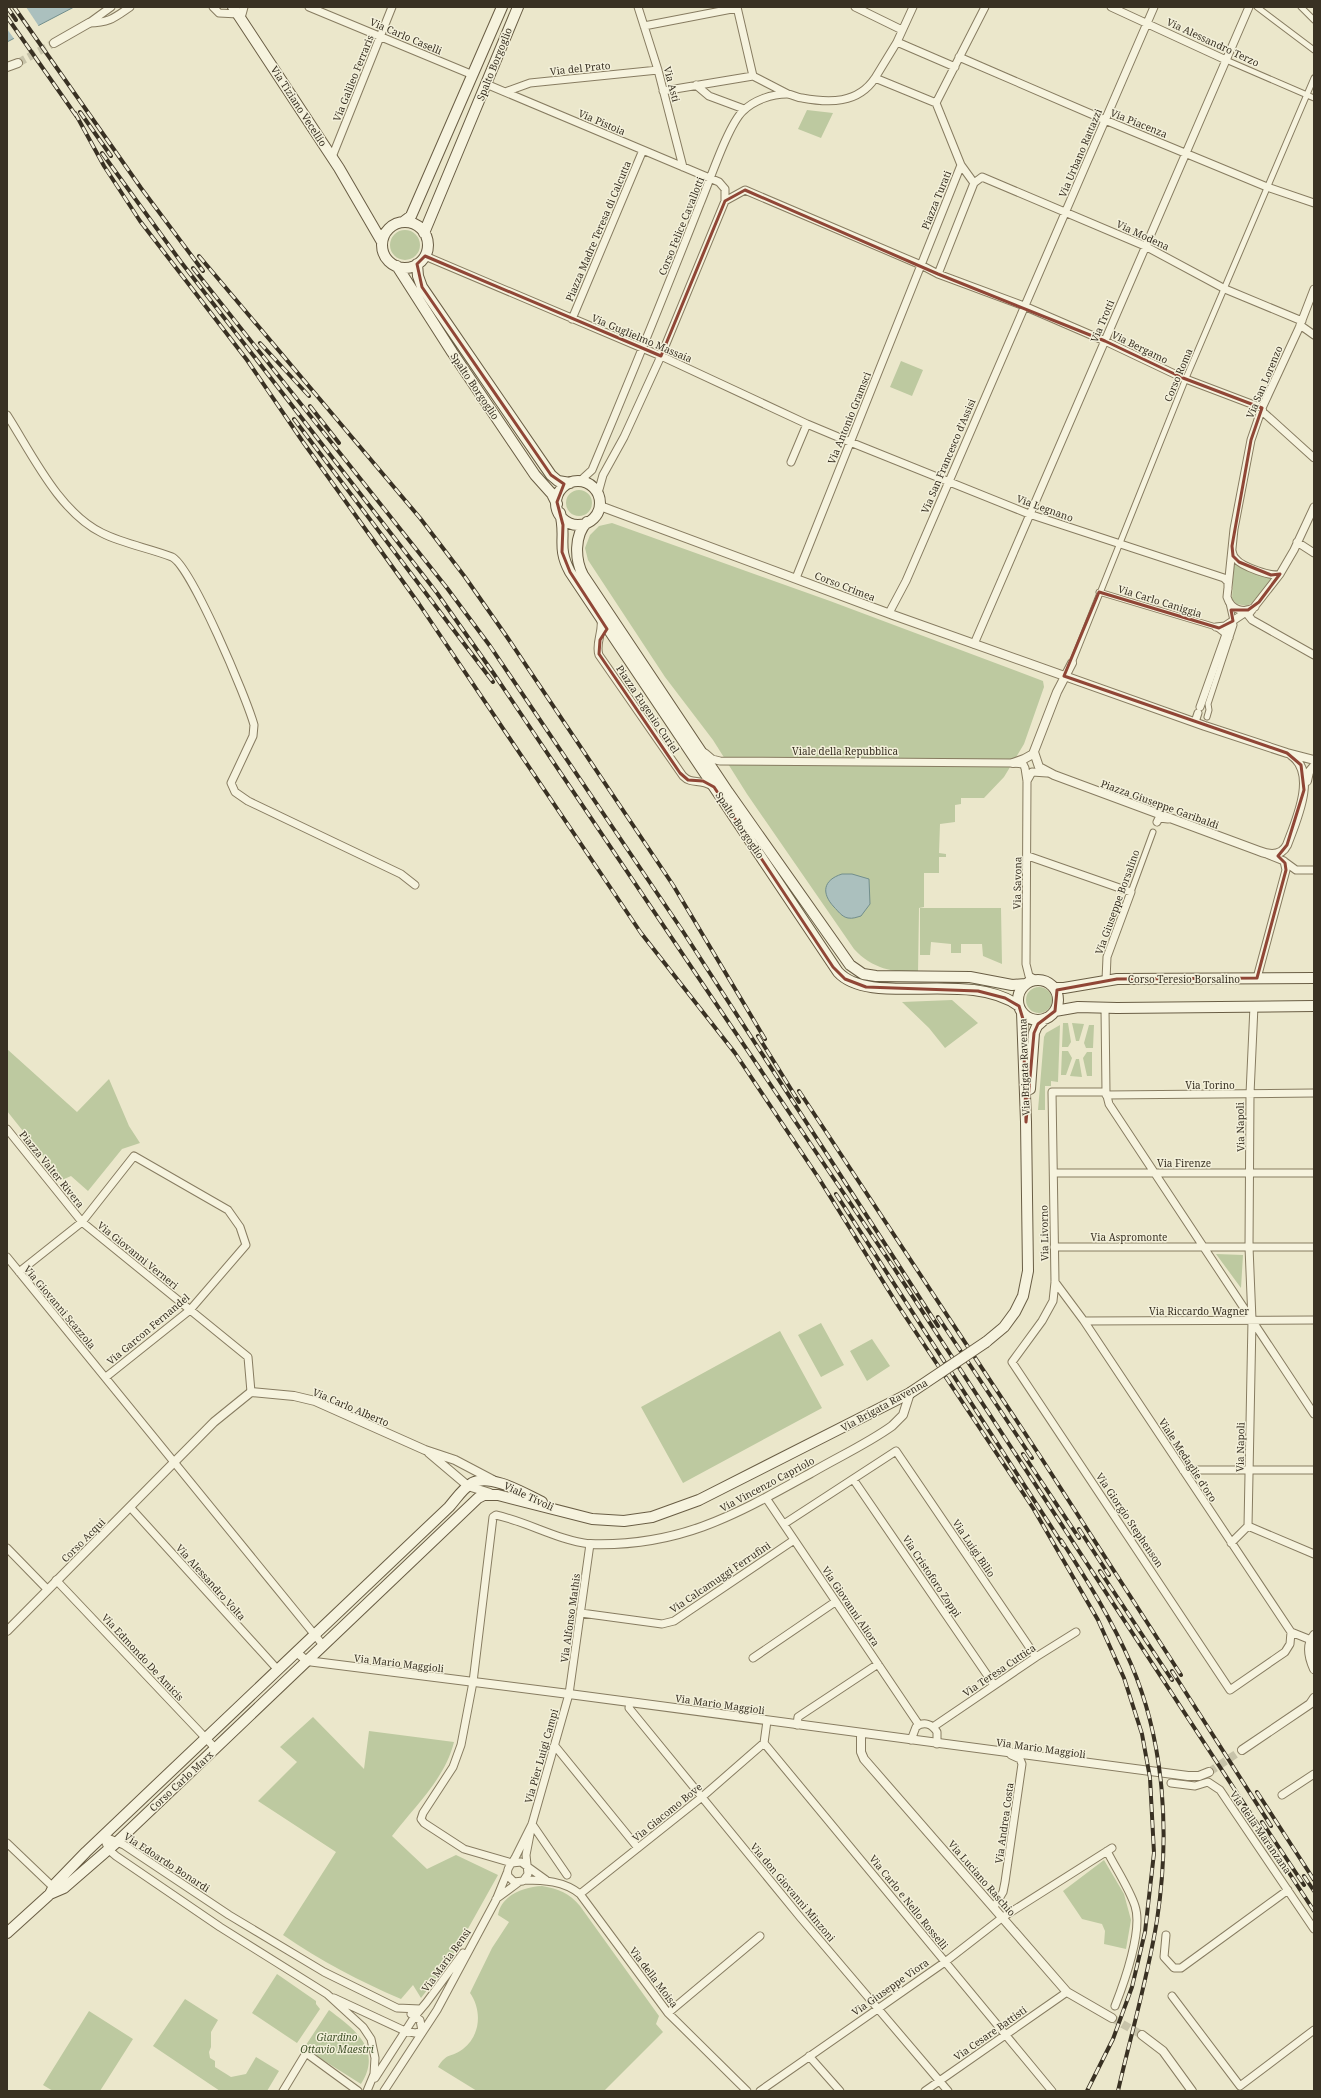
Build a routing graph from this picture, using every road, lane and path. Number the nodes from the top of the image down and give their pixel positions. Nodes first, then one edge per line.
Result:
1 (111, 7) edge
2 (130, 7) edge
3 (213, 7) edge
4 (309, 7) edge
5 (392, 7) edge
6 (502, 7) edge
7 (518, 7) edge
8 (638, 7) edge
9 (737, 7) edge
10 (855, 7) edge
11 (913, 7) edge
12 (985, 7) edge
13 (1111, 7) edge
14 (1154, 7) edge
15 (1249, 7) edge
16 (1257, 7) edge
17 (1301, 7) edge
18 (239, 12) edge
19 (1314, 20) edge
20 (1148, 22) junction
21 (89, 23) junction
22 (644, 26) junction
23 (902, 30) junction
24 (380, 36) junction
25 (897, 42) junction
26 (54, 43) tunnel mouth
27 (1314, 50) edge
28 (959, 56) junction
29 (1226, 60) junction
30 (18, 63) tunnel mouth
31 (7, 67) edge
32 (955, 67) junction
33 (658, 70) junction
34 (473, 75) junction
35 (753, 76) junction
36 (875, 78) junction
37 (1314, 78) edge
38 (486, 84) junction
39 (696, 85) junction
40 (663, 91) junction
41 (505, 92) junction
42 (788, 94) junction
43 (1306, 96) junction
44 (1314, 98) edge
45 (936, 102) junction
46 (744, 109) junction
47 (1105, 120) junction
48 (643, 150) junction
49 (1186, 153) junction
50 (332, 157) junction
51 (961, 165) junction
52 (683, 167) junction
53 (711, 178) junction
54 (974, 183) junction
55 (1268, 188) junction
56 (725, 201) junction
57 (1314, 203) edge
58 (362, 206) junction
59 (1066, 211) junction
60 (398, 224) junction
61 (424, 233) junction
62 (382, 242) junction
63 (1145, 246) junction
64 (425, 256) junction
65 (417, 264) junction
66 (921, 265) junction
67 (397, 266) junction
68 (938, 274) junction
69 (1225, 289) junction
70 (1314, 289) edge
71 (1024, 306) junction
72 (572, 319) junction
73 (1301, 323) junction
74 (1314, 335) edge
75 (1105, 341) junction
76 (643, 348) junction
77 (661, 356) junction
78 (1186, 378) junction
79 (1262, 408) junction
80 (7, 414) edge
81 (807, 424) junction
82 (850, 442) junction
83 (1314, 458) edge
84 (791, 462) dead end
85 (947, 481) junction
86 (575, 482) junction
87 (598, 493) junction
88 (600, 506) junction
89 (1314, 507) edge
90 (558, 509) junction
91 (1029, 514) junction
92 (587, 522) junction
93 (1297, 542) junction
94 (1120, 544) junction
95 (1232, 546) junction
96 (1314, 553) edge
97 (1280, 574) junction
98 (796, 578) junction
99 (1228, 589) junction
100 (1099, 592) junction
101 (1228, 601) junction
102 (1255, 607) junction
103 (889, 613) junction
104 (1248, 613) junction
105 (601, 618) junction
106 (1233, 623) junction
107 (1216, 627) junction
108 (607, 629) junction
109 (623, 636) junction
110 (1228, 636) junction
111 (600, 640) junction
112 (974, 644) junction
113 (1314, 655) edge
114 (1072, 663) joint
115 (1047, 670) junction
116 (1064, 676) junction
117 (1057, 692) junction
118 (1207, 717) dead end
119 (1195, 722) junction
120 (689, 734) junction
121 (1034, 752) junction
122 (1283, 752) junction
123 (1314, 760) edge
124 (1013, 763) junction
125 (1314, 766) edge
126 (1054, 775) junction
127 (1027, 781) junction
128 (714, 787) junction
129 (1304, 790) junction
130 (1157, 822) dead end
131 (1180, 822) junction
132 (1154, 832) dead end
133 (1259, 851) junction
134 (1028, 856) junction
135 (1283, 861) junction
136 (1314, 870) edge
137 (415, 885) dead end
138 (1131, 892) junction
139 (1256, 978) junction
140 (1314, 978) edge
141 (1036, 980) junction
142 (1106, 980) junction
143 (1026, 984) junction
144 (1055, 988) junction
145 (1254, 1006) junction
146 (1314, 1006) edge
147 (1105, 1008) junction
148 (1021, 1009) junction
149 (1055, 1011) junction
150 (1046, 1018) junction
151 (1052, 1092) joint
152 (1314, 1093) edge
153 (1106, 1094) junction
154 (1250, 1094) junction
155 (1026, 1122) junction
156 (7, 1129) edge
157 (1154, 1172) junction
158 (1314, 1172) edge
159 (1054, 1173) junction
160 (1251, 1173) junction
161 (82, 1222) junction
162 (1054, 1247) junction
163 (1203, 1247) junction
164 (1249, 1247) junction
165 (1314, 1247) edge
166 (7, 1257) edge
167 (19, 1272) junction
168 (1055, 1282) junction
169 (190, 1310) junction
170 (1252, 1320) junction
171 (1314, 1320) edge
172 (1084, 1321) junction
173 (1012, 1362) joint
174 (106, 1377) junction
175 (250, 1392) junction
176 (910, 1393) junction
177 (1314, 1414) edge
178 (425, 1450) junction
179 (174, 1463) junction
180 (1183, 1470) junction
181 (1249, 1470) junction
182 (1314, 1470) edge
183 (450, 1471) junction
184 (853, 1479) junction
185 (496, 1481) junction
186 (468, 1486) junction
187 (494, 1494) junction
188 (766, 1498) junction
189 (130, 1507) junction
190 (449, 1507) junction
191 (558, 1510) junction
192 (784, 1524) junction
193 (1248, 1526) junction
194 (794, 1540) junction
195 (590, 1544) junction
196 (1230, 1544) junction
197 (7, 1548) edge
198 (1314, 1554) edge
199 (56, 1580) junction
200 (47, 1589) junction
201 (835, 1602) junction
202 (581, 1613) junction
203 (7, 1631) edge
204 (1076, 1632) dead end
205 (1291, 1632) junction
206 (314, 1635) junction
207 (1312, 1637) edge
208 (323, 1645) junction
209 (296, 1652) junction
210 (1036, 1657) junction
211 (753, 1658) dead end
212 (307, 1661) junction
213 (878, 1664) junction
214 (1314, 1669) edge
215 (278, 1670) junction
216 (473, 1682) junction
217 (994, 1685) junction
218 (570, 1694) junction
219 (1313, 1701) edge
220 (630, 1702) junction
221 (767, 1721) junction
222 (797, 1725) junction
223 (919, 1725) junction
224 (933, 1727) junction
225 (861, 1733) junction
226 (205, 1738) junction
227 (911, 1740) junction
228 (764, 1743) junction
229 (937, 1744) junction
230 (555, 1746) junction
231 (216, 1749) junction
232 (1242, 1750) tunnel mouth
233 (999, 1752) junction
234 (1209, 1772) tunnel mouth
235 (1314, 1774) edge
236 (1171, 1783) dead end
237 (1282, 1795) dead end
238 (702, 1797) junction
239 (532, 1824) junction
240 (103, 1836) junction
241 (117, 1842) junction
242 (7, 1843) edge
243 (638, 1848) junction
244 (109, 1850) junction
245 (493, 1858) junction
246 (512, 1863) junction
247 (527, 1867) junction
248 (507, 1873) junction
249 (567, 1875) dead end
250 (546, 1880) junction
251 (522, 1881) junction
252 (51, 1890) junction
253 (1288, 1890) junction
254 (580, 1894) junction
255 (496, 1900) junction
256 (994, 1907) junction
257 (1003, 1917) junction
258 (1314, 1929) edge
259 (479, 1932) junction
260 (7, 1933) edge
261 (1166, 1935) dead end
262 (760, 1936) dead end
263 (945, 1962) junction
264 (1067, 1992) junction
265 (327, 1994) junction
266 (1172, 1996) dead end
267 (1115, 2006) dead end
268 (397, 2008) junction
269 (878, 2008) junction
270 (420, 2009) junction
271 (668, 2013) junction
272 (415, 2016) junction
273 (1112, 2018) tunnel mouth
274 (1314, 2030) edge
275 (405, 2031) junction
276 (422, 2031) junction
277 (1004, 2035) junction
278 (1142, 2035) tunnel mouth
279 (809, 2056) junction
280 (939, 2081) junction
281 (283, 2091) edge
282 (358, 2091) edge
283 (367, 2091) edge
284 (384, 2091) edge
285 (747, 2091) edge
286 (760, 2091) edge
287 (840, 2091) edge
288 (925, 2091) edge
289 (948, 2091) edge
290 (1052, 2091) edge
291 (1192, 2091) edge

1 - 21 street
2 - 21 street
3 - 18 street
4 - 24 street, Via Carlo Caselli
5 - 24 street, Via Galileo Ferraris
6 - 34 main road, Spalto Borgoglio
7 - 38 main road, Spalto Borgoglio
8 - 22 street, Via Asti
9 - 22 street
9 - 35 street
10 - 23 street
11 - 23 street, Corso Felice Cavallotti
12 - 28 street
13 - 20 street, Via Alessandro Terzo
14 - 20 street, Via Urbano Rattazzi
15 - 29 street, Via Trotti
16 - 27 street
17 - 19 street
18 - 50 main road, Via Tiziano Vecellio
20 - 29 street, Via Alessandro Terzo
20 - 47 street, Via Urbano Rattazzi
21 - 26 street
22 - 33 street, Via Asti
23 - 25 street, Corso Felice Cavallotti
24 - 34 street, Via Carlo Caselli
24 - 50 street, Via Galileo Ferraris
25 - 32 street
25 - 36 street, Corso Felice Cavallotti
28 - 32 street
28 - 47 street, Via Piacenza
29 - 43 street, Via Alessandro Terzo
29 - 49 street, Via Trotti
30 - 31 street
32 - 45 street
33 - 40 street, Via Asti
33 - 41 street, Via del Prato
34 - 60 main road, Spalto Borgoglio
35 - 39 street
35 - 42 street
36 - 42 street, Corso Felice Cavallotti
36 - 45 street
37 - 43 street, Corso Roma
38 - 41 street, Via Pistoia
38 - 61 main road, Spalto Borgoglio
39 - 40 street
39 - 46 street
40 - 52 street, Via Asti
41 - 48 street, Via Pistoia
42 - 46 street, Corso Felice Cavallotti
43 - 44 street, Via Alessandro Terzo
43 - 55 street, Corso Roma
45 - 51 street
46 - 53 street, Corso Felice Cavallotti
47 - 49 street, Via Piacenza
47 - 59 street, Via Urbano Rattazzi
48 - 52 street, Via Pistoia
48 - 72 street, Piazza Madre Teresa di Calcutta
49 - 55 street, Via Piacenza
49 - 63 street, Via Trotti
50 - 58 main road, Via Tiziano Vecellio
51 - 54 street, Piazza Turati
51 - 66 street, Piazza Turati
52 - 53 street, Via Pistoia
53 - 56 street
53 - 76 street, Corso Felice Cavallotti
54 - 59 street, Via Modena
54 - 68 street
55 - 57 street, Via Piacenza
55 - 69 street, Corso Roma
56 - 66 street
56 - 77 street
58 - 60 main road
58 - 62 main road
59 - 63 street, Via Modena
59 - 71 street, Via Urbano Rattazzi
60 - 61 main road
60 - 62 main road, Spalto Borgoglio
61 - 64 main road, Spalto Borgoglio
62 - 67 main road, Spalto Borgoglio
63 - 69 street, Via Modena
63 - 75 street, Via Trotti
64 - 65 main road
64 - 72 street, Via Guglielmo Massaia
65 - 67 main road
65 - 86 main road, Spalto Borgoglio
66 - 68 street, Via Bergamo
66 - 82 street, Via Antonio Gramsci
67 - 90 main road, Spalto Borgoglio
68 - 71 street, Via Bergamo
69 - 73 street, Via Modena
69 - 78 street, Corso Roma
70 - 73 street, Via San Lorenzo
71 - 75 street, Via Bergamo
71 - 85 street, Via San Francesco d'Assisi
72 - 76 street, Via Guglielmo Massaia
73 - 74 street, Via Modena
73 - 79 street, Via San Lorenzo
75 - 78 street, Via Bergamo
75 - 91 street, Via Trotti
76 - 77 street, Via Guglielmo Massaia
76 - 86 street, Corso Felice Cavallotti
77 - 81 street, Via Guglielmo Massaia
77 - 87 street
78 - 79 street, Via Bergamo
78 - 94 street, Corso Roma
79 - 83 street, Via Bergamo
79 - 95 street, Via San Lorenzo
80 - 137 street
81 - 82 street, Via Guglielmo Massaia
81 - 84 street
82 - 85 street, Via Legnano
82 - 98 street, Via Antonio Gramsci
85 - 91 street, Via Legnano
85 - 103 street, Via San Francesco d'Assisi
86 - 87 main road
86 - 90 main road
87 - 88 main road
88 - 92 main road
88 - 98 street, Corso Crimea
89 - 93 street
90 - 92 main road
90 - 105 main road, Spalto Borgoglio
91 - 94 street, Via Legnano
91 - 112 street, Via Trotti
92 - 109 main road, Spalto Borgoglio
93 - 96 street
93 - 97 street
94 - 99 street, Via Legnano
94 - 100 street, Corso Roma
95 - 97 street
95 - 99 street, Via San Lorenzo
97 - 102 street
98 - 103 street, Corso Crimea
99 - 101 street, Via San Lorenzo
100 - 107 street, Via Carlo Caniggia
100 - 114 street, Corso Roma
101 - 102 street
101 - 106 street
102 - 104 street
102 - 106 street
103 - 112 street, Corso Crimea
104 - 106 street
104 - 113 street
105 - 108 main road, Spalto Borgoglio
105 - 111 street, Piazza Eugenio Curiel
106 - 107 street
106 - 110 street
107 - 110 street
108 - 109 street
108 - 111 street
108 - 128 main road, Spalto Borgoglio
109 - 120 main road, Spalto Borgoglio
110 - 118 street
110 - 119 street
111 - 128 street, Piazza Eugenio Curiel
112 - 115 street, Corso Crimea
114 - 116 street
115 - 116 street, Corso Crimea
115 - 117 street
116 - 117 street
116 - 119 street, Corso Crimea
117 - 121 street
119 - 122 street, Corso Crimea
120 - 124 street, Viale della Repubblica
120 - 143 main road, Spalto Borgoglio
121 - 124 street
121 - 126 street, Piazza Giuseppe Garibaldi
122 - 123 street
122 - 129 street, Piazza Giuseppe Garibaldi
124 - 127 street
125 - 129 street
126 - 127 street
126 - 131 street, Piazza Giuseppe Garibaldi
127 - 134 street, Via Savona
128 - 148 main road, Spalto Borgoglio
129 - 133 street, Piazza Giuseppe Garibaldi
130 - 131 street
131 - 133 street, Piazza Giuseppe Garibaldi
132 - 138 street, Via Giuseppe Borsalino
133 - 135 street, Piazza Giuseppe Garibaldi
134 - 138 street
134 - 141 street, Via Savona
135 - 136 street, Piazza Giuseppe Garibaldi
135 - 139 street
138 - 142 street, Via Giuseppe Borsalino
139 - 140 main road, Corso Teresio Borsalino
139 - 142 main road, Corso Teresio Borsalino
141 - 143 main road
141 - 144 main road
142 - 144 main road, Corso Teresio Borsalino
143 - 148 main road
144 - 149 main road
145 - 146 main road
145 - 147 main road
145 - 154 street, Via Napoli
147 - 149 main road
147 - 153 street
148 - 150 main road
148 - 155 main road, Via Brigata Ravenna
149 - 150 main road
150 - 155 main road, Via Brigata Ravenna
151 - 153 street, Via Torino
151 - 159 street, Via Livorno
152 - 154 street, Via Torino
153 - 154 street, Via Torino
153 - 157 street
154 - 160 street, Via Napoli
155 - 176 main road, Via Brigata Ravenna, bridge
156 - 161 street, Piazza Valter Rivera
157 - 159 street, Via Firenze
157 - 160 street, Via Firenze
157 - 163 street
158 - 160 street, Via Firenze
159 - 162 street, Via Livorno
160 - 164 street, Via Napoli
161 - 167 street
161 - 169 street, Via Giovanni Verneri
161 - 169 street, Via Garcon Fernandel
162 - 163 street, Via Aspromonte
162 - 168 street, Via Livorno
163 - 164 street, Via Aspromonte
163 - 170 street
164 - 165 street
164 - 170 street, Via Napoli
166 - 167 street, Via Giovanni Scazzola
167 - 174 street, Via Giovanni Scazzola
168 - 172 street, Viale Medaglie d'oro
168 - 173 street, Via Livorno
169 - 174 street, Via Garcon Fernandel
169 - 175 street, Via Giovanni Verneri
170 - 171 street, Via Riccardo Wagner
170 - 172 street, Via Riccardo Wagner
170 - 177 street
170 - 181 street, Via Napoli
172 - 180 street, Viale Medaglie d'oro
173 - 205 street, Via Giorgio Stephenson
174 - 179 street, Via Giovanni Scazzola
175 - 178 street, Via Carlo Alberto
175 - 179 street
176 - 188 street, Via Vincenzo Capriolo
176 - 191 main road, Via Brigata Ravenna
178 - 183 street
178 - 185 street
179 - 189 street, Corso Acqui
179 - 206 street
180 - 181 street
180 - 196 street, Viale Medaglie d'oro
181 - 182 street
181 - 193 street, Via Napoli
183 - 186 street
183 - 190 street
184 - 192 street
184 - 210 street, Via Luigi Bilio
184 - 217 street, Via Cristoforo Zoppi
185 - 186 main road, Viale Tivoli
185 - 191 main road, Viale Tivoli
186 - 187 street
186 - 190 main road
187 - 191 main road, Viale Tivoli
187 - 208 main road, Viale Tivoli
188 - 192 street, Via Giovanni Aliora
188 - 195 street, Via Vincenzo Capriolo
189 - 199 street, Corso Acqui
189 - 215 street, Via Alessandro Volta
190 - 206 main road
192 - 194 street, Via Giovanni Aliora
193 - 196 street
193 - 198 street
194 - 201 street, Via Giovanni Aliora
194 - 202 street, Via Calcamuggi Ferrufini
195 - 202 street, Via Alfonso Mathis
195 - 216 street, Via Vincenzo Capriolo
196 - 205 street, Viale Medaglie d'oro
197 - 200 street
199 - 200 street, Corso Acqui
199 - 226 street, Via Edmondo De Amicis
200 - 203 street, Corso Acqui
201 - 211 street
201 - 213 street, Via Giovanni Aliora
202 - 218 street, Via Alfonso Mathis
204 - 210 street, Via Teresa Cuttica
205 - 207 street
206 - 208 street
206 - 209 main road
207 - 214 street
208 - 212 main road, Viale Tivoli
209 - 212 street
209 - 215 main road, Corso Carlo Marx
210 - 217 street, Via Teresa Cuttica
212 - 216 street, Via Mario Maggioli
212 - 231 main road, Corso Carlo Marx
213 - 222 street
213 - 223 street, Via Giovanni Aliora
215 - 226 main road, Corso Carlo Marx
216 - 218 street, Via Mario Maggioli
216 - 245 street
217 - 224 street, Via Teresa Cuttica
218 - 220 street, Via Mario Maggioli
218 - 230 street, Via Pier Luigi Campi
219 - 232 street
220 - 221 street, Via Mario Maggioli
220 - 238 street, Via don Giovanni Minzoni
221 - 222 street, Via Mario Maggioli
221 - 228 street
222 - 225 street, Via Mario Maggioli
223 - 224 street
223 - 227 street
224 - 229 street
225 - 227 street, Via Mario Maggioli
225 - 256 street, Via Luciano Raschio
226 - 231 street, Via Edmondo De Amicis
226 - 240 main road, Corso Carlo Marx
227 - 229 street, Via Mario Maggioli
228 - 238 street, Via Giacomo Bove
228 - 263 street, Via Carlo e Nello Rosselli
229 - 233 street, Via Mario Maggioli
230 - 239 street, Via Pier Luigi Campi
230 - 243 street
231 - 241 main road, Corso Carlo Marx
233 - 234 street, Via Mario Maggioli
233 - 256 street, Via Andrea Costa
235 - 237 street
236 - 253 street, Via della Maranzana
238 - 243 street, Via Giacomo Bove
238 - 269 street, Via don Giovanni Minzoni
239 - 246 street, Via Pier Luigi Campi
239 - 247 street, Via Pier Luigi Campi
239 - 249 street
240 - 241 street, Via Edoardo Bonardi
240 - 244 street
240 - 252 main road, Corso Carlo Marx
241 - 244 main road, Corso Carlo Marx
241 - 268 street, Via Edoardo Bonardi
242 - 252 street
243 - 254 street, Via Giacomo Bove
244 - 252 main road, Corso Carlo Marx
244 - 265 street
245 - 246 street
245 - 248 street
246 - 247 street
246 - 248 street
247 - 250 street, Via della Moisa
247 - 251 street
248 - 251 street
248 - 255 street
250 - 251 street, Via della Moisa
250 - 254 street, Via della Moisa
251 - 255 street
252 - 260 main road, Corso Carlo Marx
253 - 258 street, Via della Maranzana
253 - 261 street
254 - 271 street, Via della Moisa
255 - 259 street
256 - 257 street, Via Luciano Raschio
257 - 263 street, Via Giuseppe Viora
257 - 264 street, Via Luciano Raschio
257 - 267 street, Via Giuseppe Viora
259 - 270 street, Via Maria Bensi
259 - 276 street, Via Maria Bensi
262 - 271 street
263 - 269 street, Via Giuseppe Viora
263 - 277 street, Via Carlo e Nello Rosselli
264 - 273 street, Via Luciano Raschio
264 - 277 street, Via Cesare Battisti
265 - 275 street
265 - 283 street
266 - 274 street
268 - 270 street, Via Edoardo Bonardi
268 - 272 street, Via Edoardo Bonardi
269 - 279 street, Via Giuseppe Viora
269 - 280 street, Via don Giovanni Minzoni
270 - 272 street, Via Maria Bensi
271 - 285 street, Via della Moisa
272 - 275 street, Via Maria Bensi
272 - 276 street
275 - 276 street
275 - 283 street, Via Maria Bensi
276 - 284 street, Via Maria Bensi
277 - 280 street, Via Cesare Battisti
277 - 290 street, Via Carlo e Nello Rosselli
278 - 291 street
279 - 286 street, Via Giuseppe Viora
279 - 287 street
280 - 288 street, Via Cesare Battisti
280 - 289 street, Via don Giovanni Minzoni
281 - 282 street

